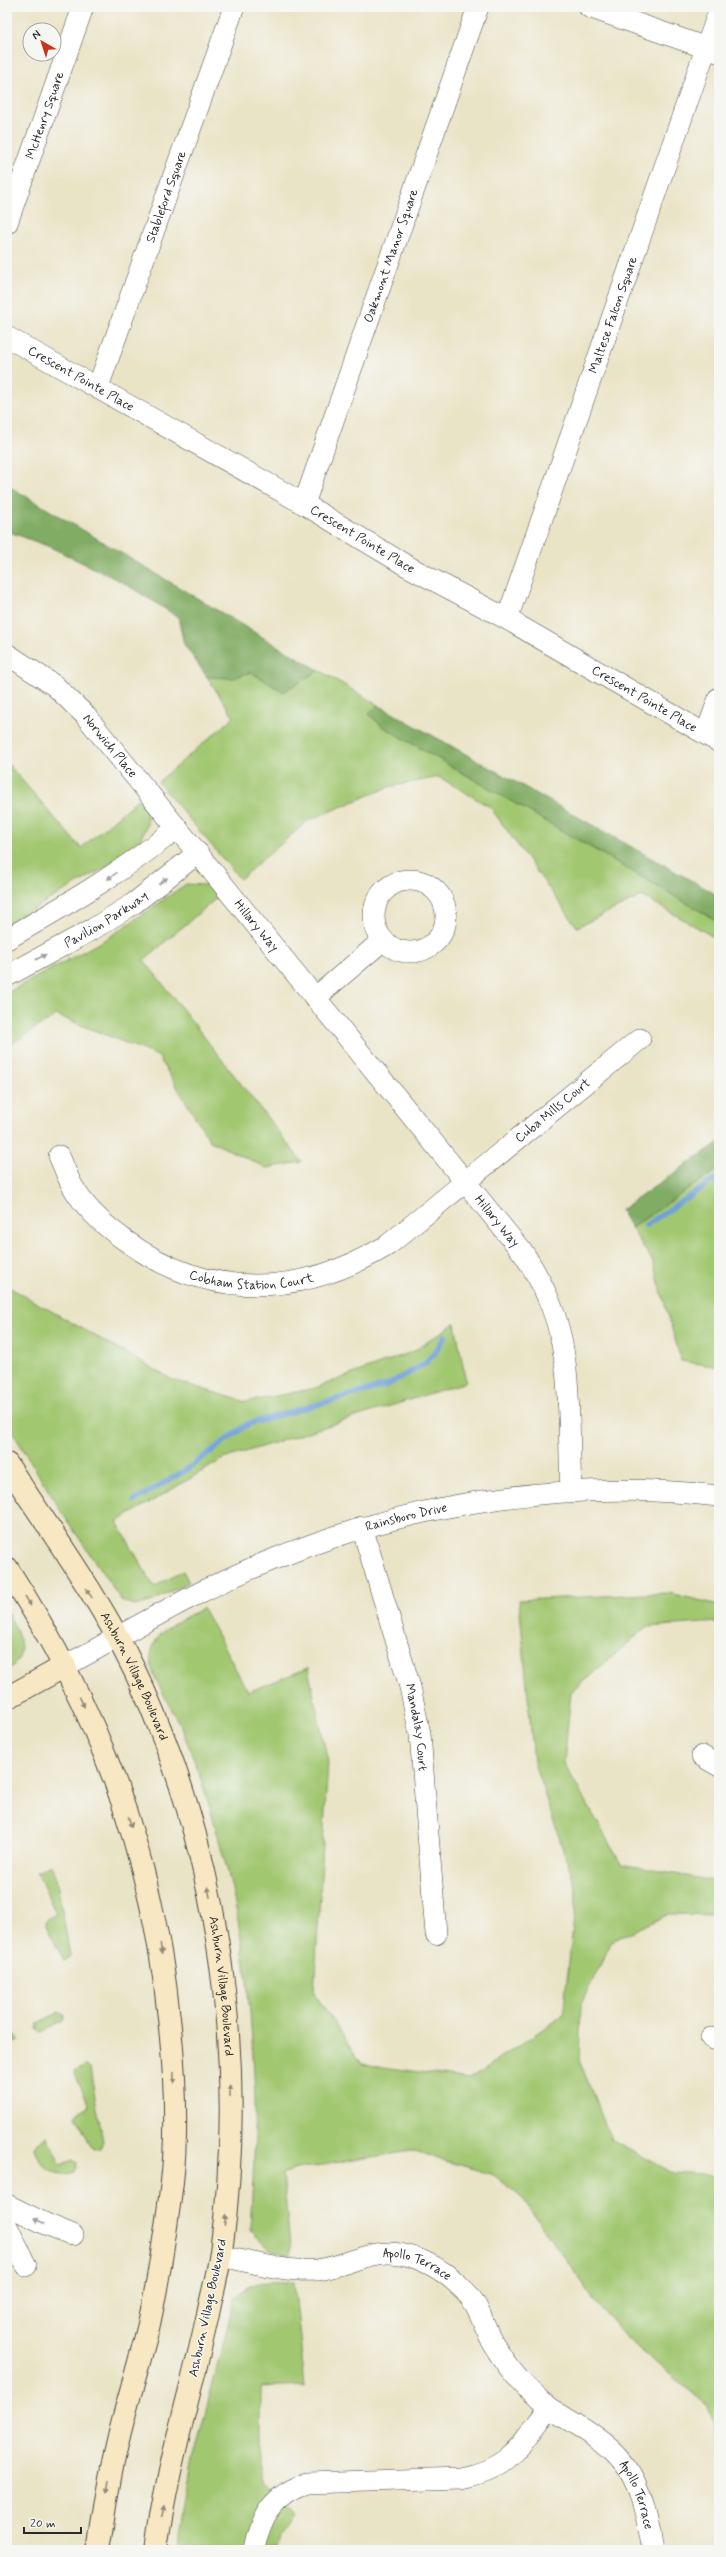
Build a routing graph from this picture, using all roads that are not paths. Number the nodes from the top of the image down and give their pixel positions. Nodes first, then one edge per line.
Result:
1 (83, 7) edge
2 (234, 7) edge
3 (478, 7) edge
4 (589, 7) edge
5 (719, 11) edge
6 (713, 50) edge
7 (7, 223) edge
8 (7, 337) edge
9 (98, 387) junction
10 (304, 504) junction
11 (507, 619) junction
12 (7, 654) edge
13 (719, 698) edge
14 (712, 738) edge
15 (177, 828) junction
16 (198, 853) junction
17 (7, 939) edge
18 (382, 941) dead end
19 (7, 976) edge
20 (315, 998) junction
21 (640, 1039) dead end
22 (59, 1156) dead end
23 (467, 1183) junction
24 (7, 1464) edge
25 (571, 1490) junction
26 (719, 1496) edge
27 (362, 1528) junction
28 (7, 1568) edge
29 (117, 1638) junction
30 (65, 1666) junction
31 (7, 1698) edge
32 (436, 1934) dead end
33 (7, 2204) edge
34 (7, 2226) edge
35 (73, 2235) dead end
36 (221, 2256) junction
37 (26, 2266) dead end
38 (549, 2408) junction
39 (98, 2550) edge
40 (156, 2550) edge
41 (254, 2550) edge
42 (653, 2550) edge

1 - 7 street, McHenry Square
2 - 9 street, Stableford Square
3 - 10 street, Oakmont Manor Square
4 - 6 street
5 - 6 street, Maltese Falcon Square
6 - 11 street, Maltese Falcon Square
8 - 9 street, Crescent Pointe Place
9 - 10 street, Crescent Pointe Place
10 - 11 street, Crescent Pointe Place
11 - 14 street, Crescent Pointe Place
12 - 15 street, Norwich Place
13 - 14 street
15 - 16 street, Norwich Place
15 -> 17 street
19 -> 16 street, Pavilion Parkway
16 - 20 street, Hillary Way
18 - 20 street
20 - 23 street, Hillary Way
21 - 23 street, Cuba Mills Court
22 - 23 street, Cobham Station Court
23 - 25 street, Hillary Way
29 -> 24 main road, Ashburn Village Boulevard
25 - 26 street, Rainsboro Drive
25 - 27 street, Rainsboro Drive
27 - 29 street, Rainsboro Drive
27 - 32 street, Mandalay Court
28 -> 30 main road
29 - 30 street, Rainsboro Drive
36 -> 29 main road, Ashburn Village Boulevard
30 - 31 main road
30 -> 39 main road
35 -> 33 street
34 - 37 street
36 - 38 street, Apollo Terrace
40 -> 36 main road, Ashburn Village Boulevard
38 - 41 street
38 - 42 street, Apollo Terrace

